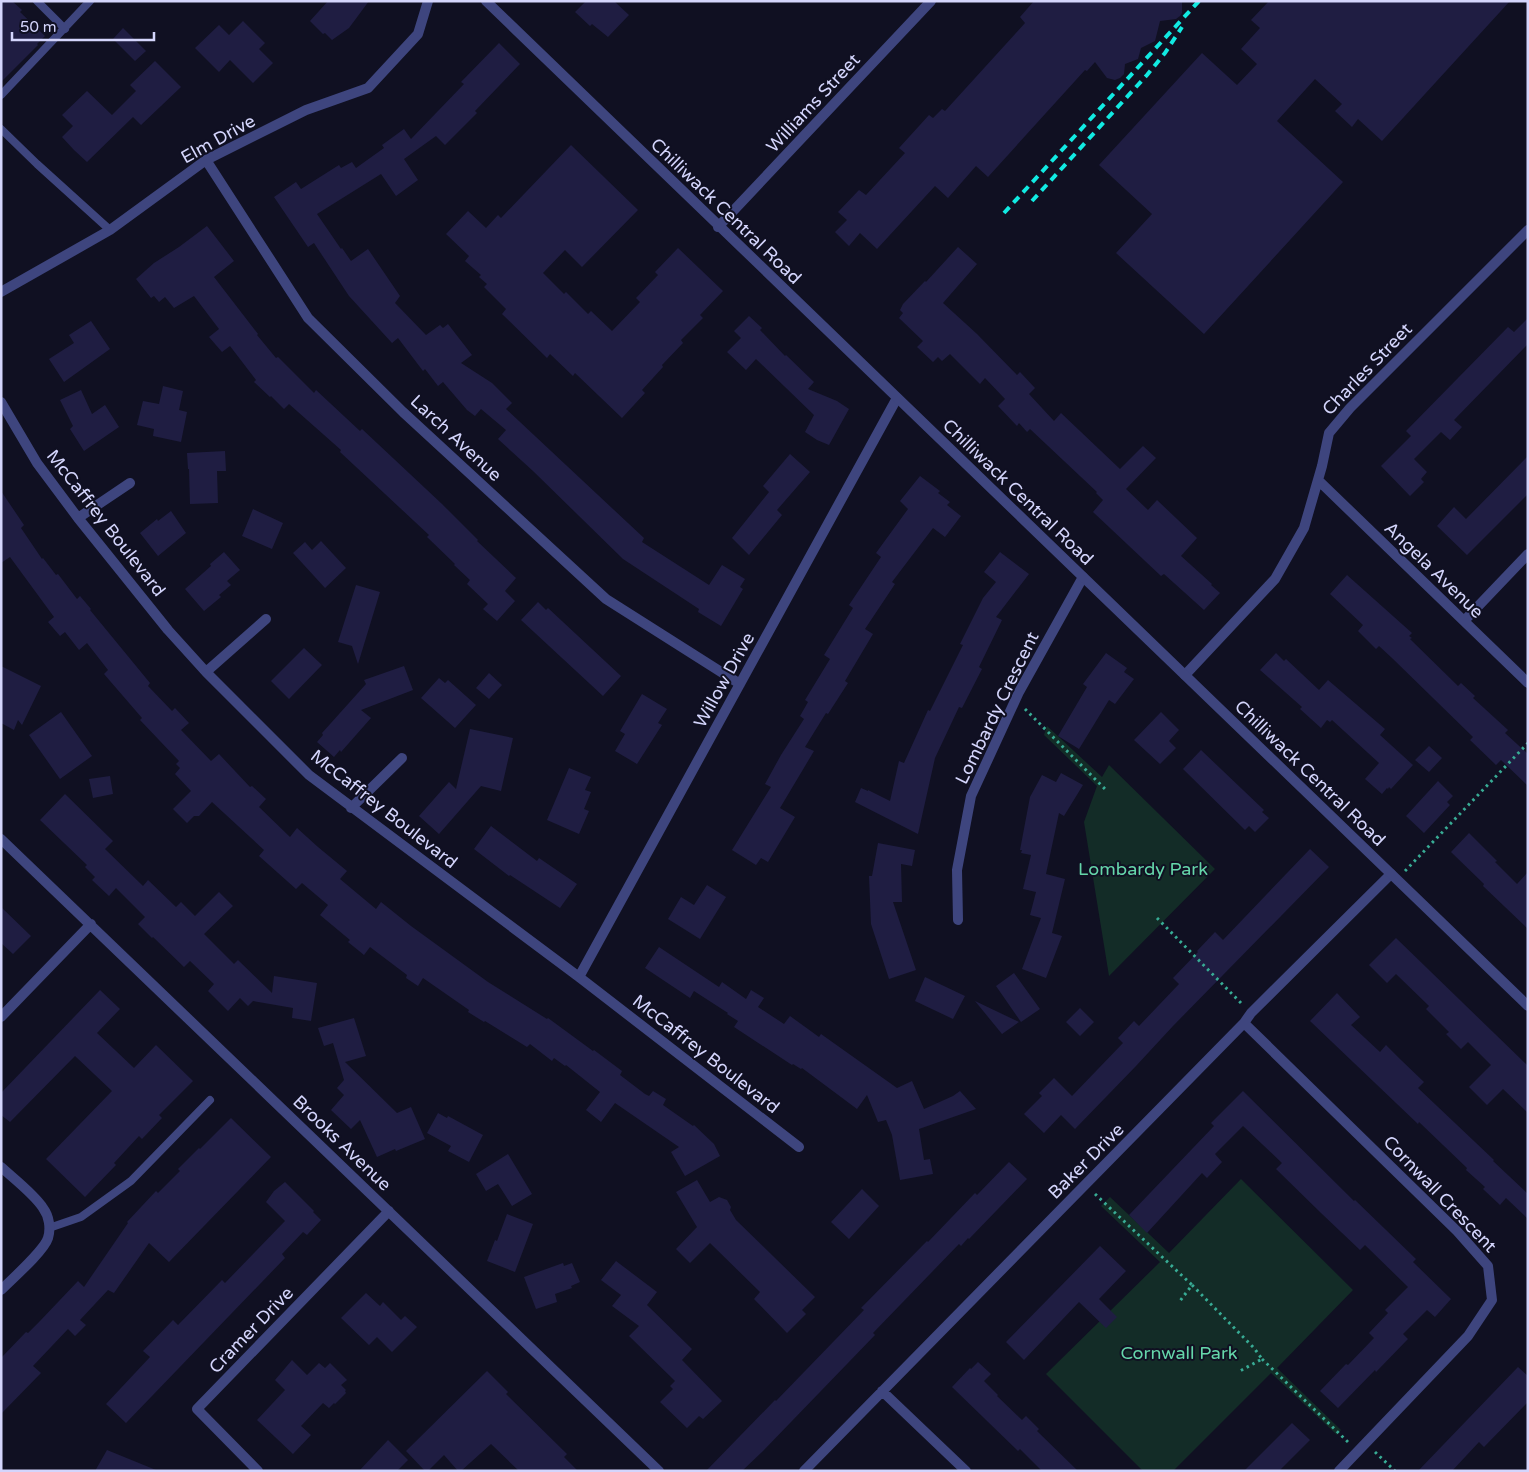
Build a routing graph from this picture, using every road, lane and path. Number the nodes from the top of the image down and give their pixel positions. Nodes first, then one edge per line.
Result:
1 (37, 1) edge
2 (90, 1) edge
3 (428, 1) edge
4 (486, 1) edge
5 (931, 1) edge
6 (65, 29) junction
7 (1, 95) edge
8 (1, 129) edge
9 (206, 160) junction
10 (718, 227) junction
11 (110, 230) junction
12 (1528, 230) edge
13 (1, 292) edge
14 (897, 398) junction
15 (1, 402) edge
16 (1318, 480) junction
17 (130, 483) dead end
18 (78, 518) junction
19 (1528, 554) edge
20 (1083, 577) junction
21 (266, 619) dead end
22 (1464, 621) junction
23 (206, 672) junction
24 (1184, 675) junction
25 (1528, 683) edge
26 (740, 684) junction
27 (1015, 700) junction
28 (1528, 743) edge
29 (402, 758) dead end
30 (1105, 789) dead end
31 (351, 808) junction
32 (1, 839) edge
33 (1394, 877) junction
34 (1157, 918) dead end
35 (958, 920) dead end
36 (91, 924) junction
37 (579, 977) junction
38 (1528, 1006) edge
39 (1251, 1013) junction
40 (1, 1016) edge
41 (1244, 1023) junction
42 (210, 1100) dead end
43 (799, 1147) dead end
44 (1, 1167) edge
45 (1085, 1185) junction
46 (389, 1211) junction
47 (50, 1228) junction
48 (1192, 1285) junction
49 (1, 1290) edge
50 (1180, 1301) dead end
51 (1262, 1359) junction
52 (1240, 1371) dead end
53 (882, 1391) junction
54 (1366, 1442) junction
55 (1358, 1451) junction
56 (258, 1471) edge
57 (658, 1471) edge
58 (804, 1471) edge
59 (966, 1471) edge
60 (1339, 1471) edge
61 (1395, 1471) edge

1 - 6 lane
2 - 6 lane
3 - 9 street, Elm Drive
4 - 10 street, Chilliwack Central Road
5 - 10 street, Williams Street
6 - 7 lane
8 - 11 lane
9 - 11 street, Elm Drive
9 - 26 street, Larch Avenue
10 - 14 street, Chilliwack Central Road
11 - 13 street, Elm Drive
12 - 16 street, Charles Street
14 - 20 street, Chilliwack Central Road
14 - 26 street, Willow Drive
15 - 18 street, McCaffrey Boulevard
16 - 22 street, Angela Avenue
16 - 24 street, Charles Street
17 - 18 street
18 - 23 street, McCaffrey Boulevard
19 - 22 street
20 - 24 street, Chilliwack Central Road
20 - 27 street, Lombardy Crescent
21 - 23 street
22 - 25 street, Angela Avenue
23 - 31 street, McCaffrey Boulevard
24 - 33 street, Chilliwack Central Road
26 - 37 street, Willow Drive
27 - 30 path
27 - 35 street, Lombardy Crescent
28 - 33 path
29 - 31 street
31 - 37 street, McCaffrey Boulevard
32 - 36 street, Brooks Avenue
33 - 38 street, Chilliwack Central Road
33 - 39 street, Baker Drive
34 - 39 path
36 - 40 street
36 - 46 street, Brooks Avenue
37 - 43 street, McCaffrey Boulevard
39 - 41 street, Baker Drive
41 - 45 street, Baker Drive
41 - 54 street, Cornwall Crescent
42 - 47 lane
44 - 47 street
45 - 48 path
45 - 53 street, Baker Drive
46 - 56 street, Cramer Drive
46 - 57 street, Brooks Avenue
47 - 49 street
48 - 50 path
48 - 51 path
51 - 52 path
51 - 55 path
53 - 58 street, Baker Drive
53 - 59 street
54 - 55 street, Cornwall Crescent
54 - 61 path
55 - 60 street, Cornwall Crescent

